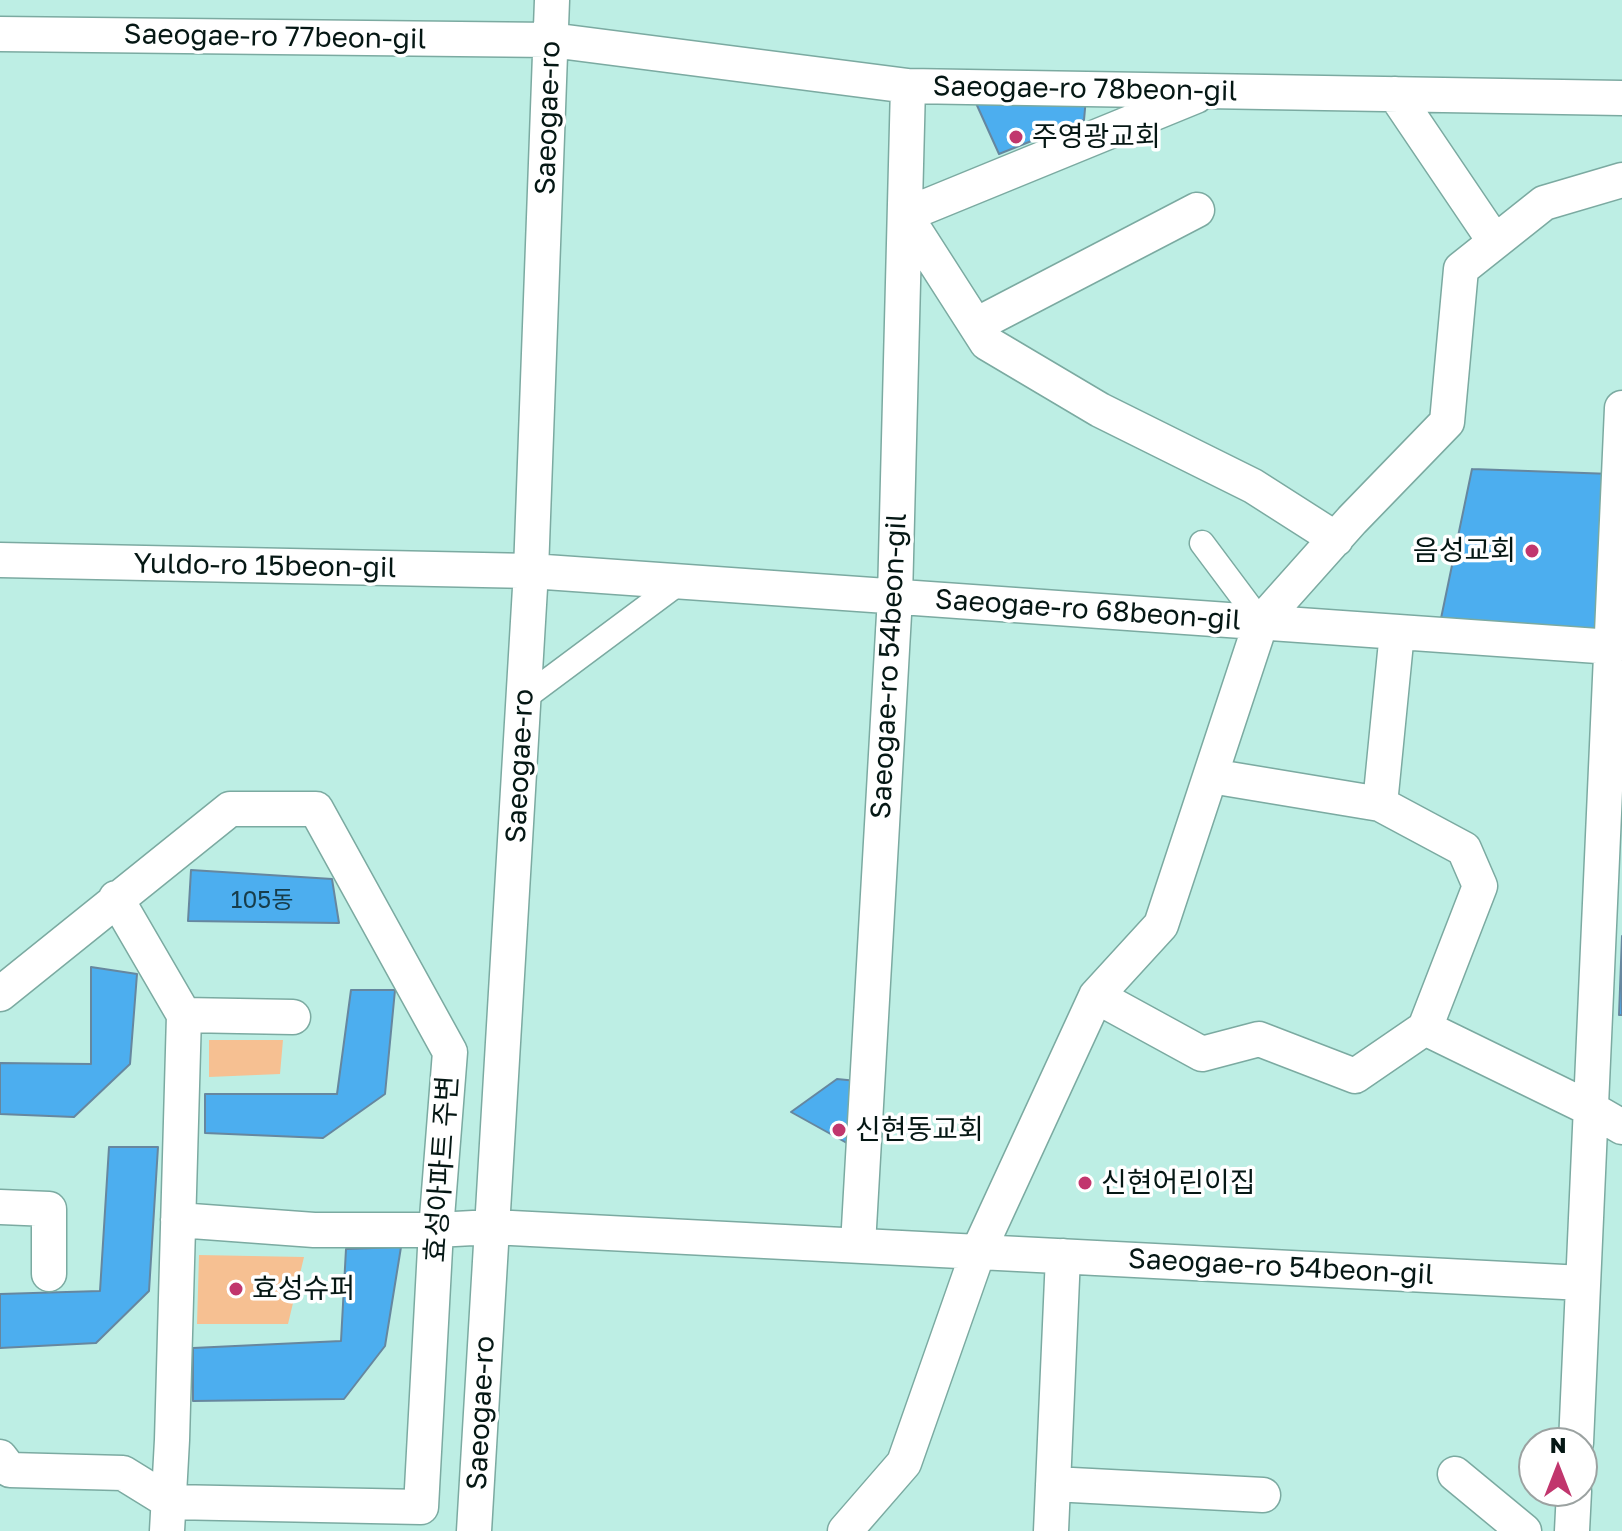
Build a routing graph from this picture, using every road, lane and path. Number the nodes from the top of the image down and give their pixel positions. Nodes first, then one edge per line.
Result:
1 (552, 0) edge
2 (0, 34) edge
3 (551, 40) junction
4 (908, 86) junction
5 (1209, 91) junction
6 (1395, 94) junction
7 (1622, 98) edge
8 (1622, 180) edge
9 (1197, 210) dead end
10 (905, 215) junction
11 (1495, 242) junction
12 (976, 325) junction
13 (1622, 408) edge
14 (1336, 539) junction
15 (1202, 543) dead end
16 (0, 560) edge
17 (531, 571) junction
18 (680, 582) junction
19 (895, 597) junction
20 (1261, 622) junction
21 (1397, 632) junction
22 (1612, 647) junction
23 (523, 699) junction
24 (1211, 776) junction
25 (1380, 804) junction
26 (116, 898) junction
27 (0, 994) edge
28 (1096, 996) junction
29 (184, 1015) junction
30 (293, 1017) dead end
31 (1425, 1028) junction
32 (1608, 1038) edge
33 (1591, 1109) junction
34 (1622, 1127) edge
35 (0, 1207) edge
36 (178, 1220) junction
37 (492, 1227) junction
38 (436, 1230) junction
39 (858, 1245) junction
40 (978, 1252) junction
41 (1063, 1256) junction
42 (49, 1274) dead end
43 (1583, 1283) junction
44 (1577, 1427) edge
45 (0, 1457) edge
46 (1455, 1474) dead end
47 (1053, 1484) junction
48 (1263, 1495) dead end
49 (1573, 1507) edge
50 (168, 1517) edge
51 (474, 1531) edge
52 (845, 1531) edge
53 (1051, 1531) edge
54 (1524, 1531) edge
55 (1572, 1531) edge

1 - 3 street, Saeogae-ro
2 - 3 street, Saeogae-ro 77beon-gil
3 - 4 street, Saeogae-ro 78beon-gil
3 - 17 street, Saeogae-ro
4 - 5 street, Saeogae-ro 78beon-gil
4 - 10 street, Saeogae-ro 54beon-gil
5 - 6 street, Saeogae-ro 78beon-gil
5 - 10 street
6 - 7 street, Saeogae-ro 78beon-gil
6 - 11 street
8 - 11 street, Saeogae-ro 68beon-gil
9 - 12 street
10 - 12 street
10 - 19 street, Saeogae-ro 54beon-gil
11 - 14 street, Saeogae-ro 68beon-gil
12 - 14 street
13 - 22 street
14 - 20 street, Saeogae-ro 68beon-gil
15 - 20 street
16 - 17 street, Yuldo-ro 15beon-gil
17 - 18 street, Saeogae-ro 68beon-gil
17 - 23 street, Saeogae-ro
18 - 19 street, Saeogae-ro 68beon-gil
18 - 23 street
19 - 20 street, Saeogae-ro 68beon-gil
19 - 39 street, Saeogae-ro 54beon-gil
20 - 21 street, Saeogae-ro 68beon-gil
20 - 24 street
21 - 22 street, Saeogae-ro 68beon-gil
21 - 25 street
22 - 32 street
23 - 37 street, Saeogae-ro
24 - 25 street
24 - 28 street
25 - 31 street
26 - 27 street, 효성아파트 주변
26 - 29 street
26 - 38 street, 효성아파트 주변
28 - 31 street
28 - 40 street
29 - 30 street
29 - 36 street
31 - 33 street
32 - 33 street
33 - 34 street
33 - 43 street
35 - 42 street
36 - 38 street, Saeogae-ro 54beon-gil
36 - 50 street
37 - 38 street, Saeogae-ro 54beon-gil
37 - 39 street, Saeogae-ro 54beon-gil
37 - 51 street, Saeogae-ro
38 - 50 street, 효성아파트 주변
39 - 40 street, Saeogae-ro 54beon-gil
40 - 41 street, Saeogae-ro 54beon-gil
40 - 52 street
41 - 43 street, Saeogae-ro 54beon-gil
41 - 47 street
43 - 44 street
45 - 50 street
46 - 54 street
47 - 48 street
47 - 53 street
49 - 55 street

